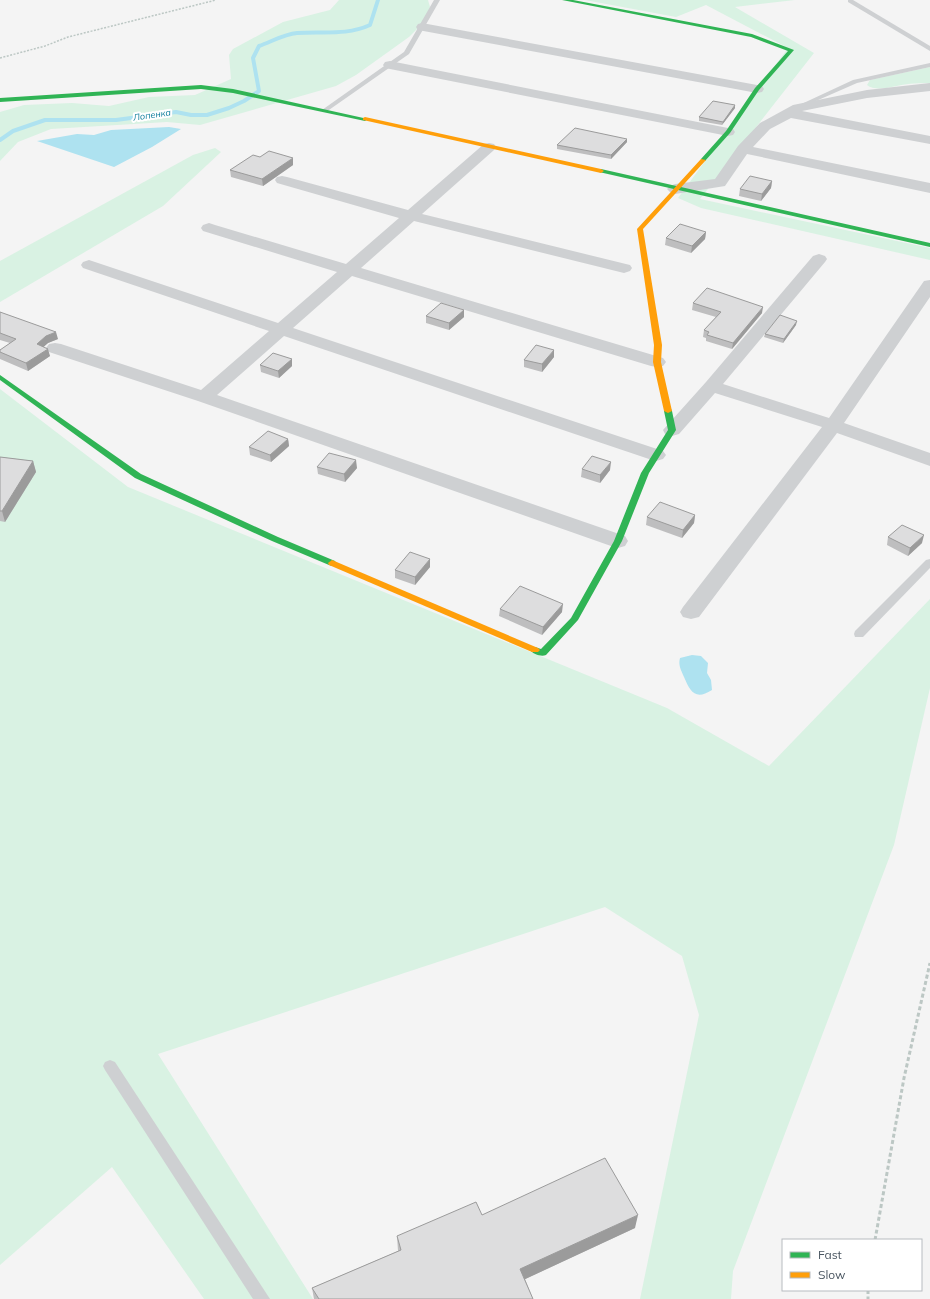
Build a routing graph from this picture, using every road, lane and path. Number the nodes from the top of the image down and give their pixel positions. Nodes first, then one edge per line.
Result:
1 (216, 0) edge
2 (437, 0) edge
3 (566, 0) edge
4 (850, 1) dead end
5 (422, 27) junction
6 (930, 49) edge
7 (0, 58) edge
8 (390, 65) junction
9 (930, 65) edge
10 (930, 87) edge
11 (757, 89) junction
12 (912, 90) junction
13 (930, 93) edge
14 (0, 100) edge
15 (793, 110) junction
16 (324, 111) junction
17 (728, 132) junction
18 (930, 140) edge
19 (489, 147) junction
20 (744, 149) junction
21 (282, 180) dead end
22 (930, 188) edge
23 (675, 189) junction
24 (411, 216) junction
25 (209, 228) dead end
26 (930, 245) edge
27 (819, 259) dead end
28 (89, 265) dead end
29 (624, 268) dead end
30 (348, 270) junction
31 (930, 285) edge
32 (281, 330) junction
33 (55, 348) dead end
34 (658, 362) junction
35 (0, 377) edge
36 (712, 386) junction
37 (204, 397) junction
38 (833, 425) junction
39 (672, 430) junction
40 (656, 455) junction
41 (930, 460) edge
42 (618, 541) junction
43 (930, 562) edge
44 (691, 612) dead end
45 (859, 634) dead end
46 (930, 963) edge
47 (110, 1066) dead end
48 (875, 1239) edge
49 (262, 1299) edge

1 - 7 path
2 - 5 lane
3 - 11 street
4 - 6 lane
5 - 8 lane
5 - 11 street
8 - 16 lane
8 - 17 street
9 - 15 lane
10 - 12 street
11 - 17 street
12 - 13 street
12 - 15 street
14 - 16 street
15 - 18 street
15 - 20 street
16 - 19 street
17 - 23 street
19 - 23 street
19 - 24 street
20 - 22 street
20 - 23 street
21 - 24 street
23 - 26 street
23 - 34 street
24 - 29 street
24 - 30 street
25 - 30 street
27 - 36 street
28 - 32 street
30 - 32 street
30 - 34 street
31 - 38 street
32 - 37 street
32 - 40 street
33 - 37 street
34 - 39 street
35 - 42 street
36 - 38 street
36 - 39 street
37 - 42 street
38 - 41 street
38 - 44 street
39 - 40 street
40 - 42 street
43 - 45 lane
46 - 48 path
47 - 49 lane

